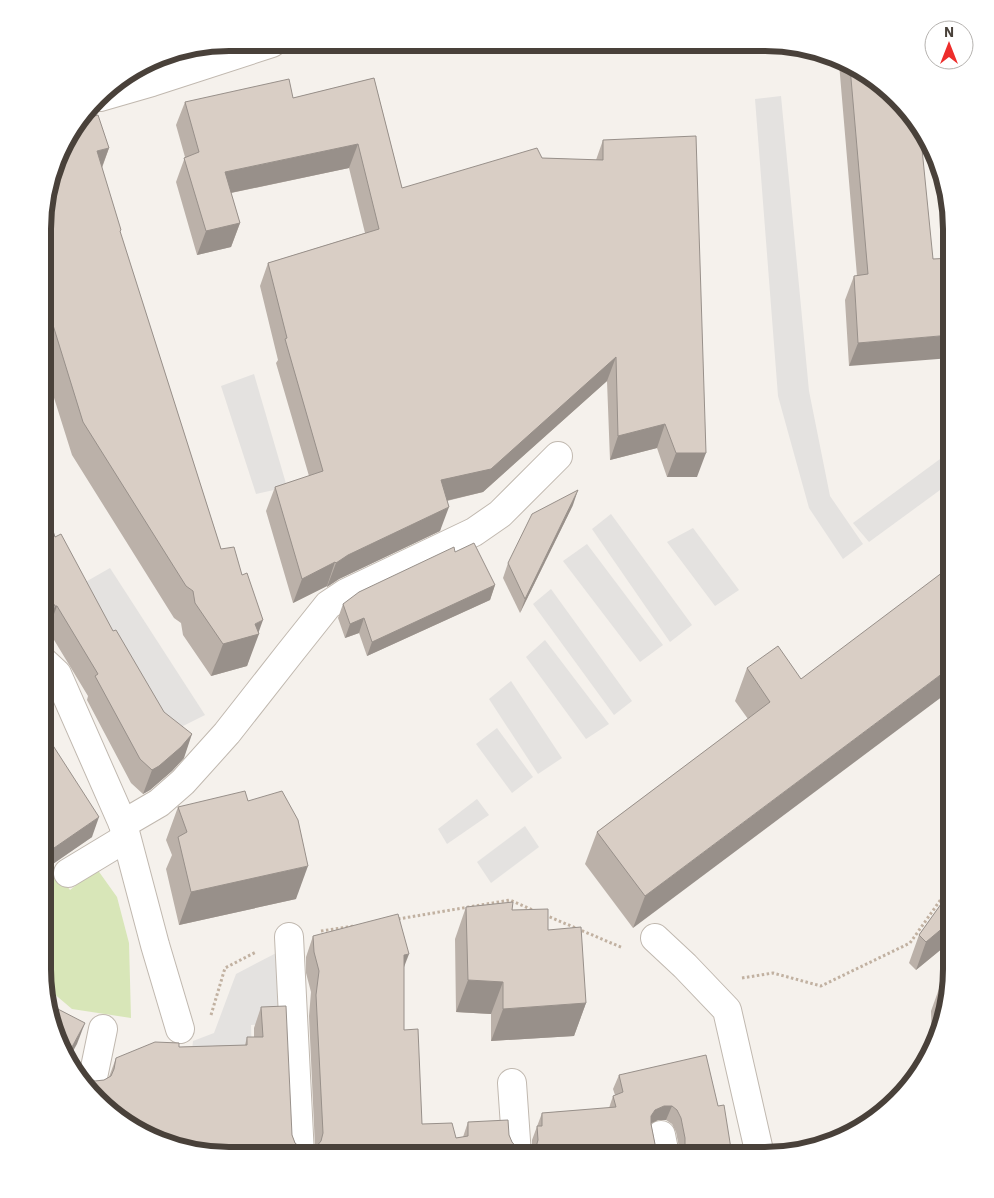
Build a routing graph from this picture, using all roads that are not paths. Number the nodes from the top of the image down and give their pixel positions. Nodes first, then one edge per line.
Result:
1 (244, 52) edge
2 (115, 93) edge
3 (558, 456) dead end
4 (51, 668) edge
5 (124, 831) junction
6 (68, 873) dead end
7 (289, 937) road end
8 (655, 938) dead end
9 (103, 1029) dead end
10 (180, 1029) road end
11 (92, 1082) edge
12 (512, 1082) dead end
13 (516, 1146) edge
14 (758, 1146) edge
15 (300, 1147) edge

1 - 2 street
3 - 5 street
4 - 5 street
5 - 6 street
5 - 10 street
7 - 15 street
8 - 14 street
9 - 11 street
12 - 13 street

